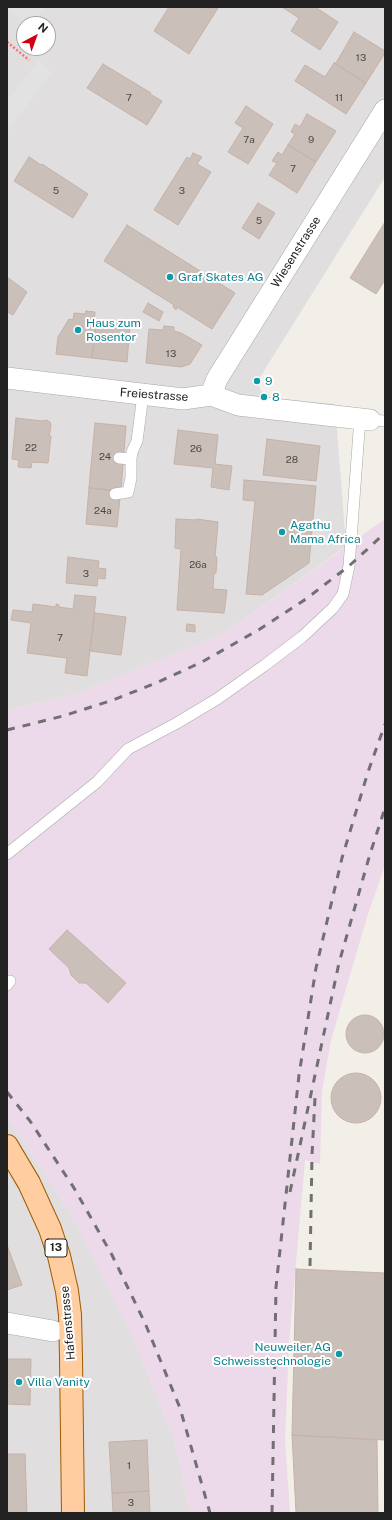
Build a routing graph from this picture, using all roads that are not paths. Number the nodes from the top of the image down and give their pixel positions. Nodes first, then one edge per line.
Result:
1 (385, 110) edge
2 (7, 378) edge
3 (211, 395) junction
4 (143, 396) junction
5 (372, 420) edge
6 (119, 458) dead end
7 (131, 459) junction
8 (115, 494) dead end
9 (7, 854) edge
10 (7, 1146) edge
11 (7, 1323) edge
12 (54, 1331) dead end
13 (73, 1513) edge

1 - 3 street, Wiesenstrasse
2 - 4 street, Freiestrasse
3 - 4 street, Freiestrasse
3 - 5 street, Freiestrasse
4 - 7 lane
5 - 9 lane
6 - 7 lane
7 - 8 lane
10 - 13 main road, Hafenstrasse / 13
11 - 12 street

